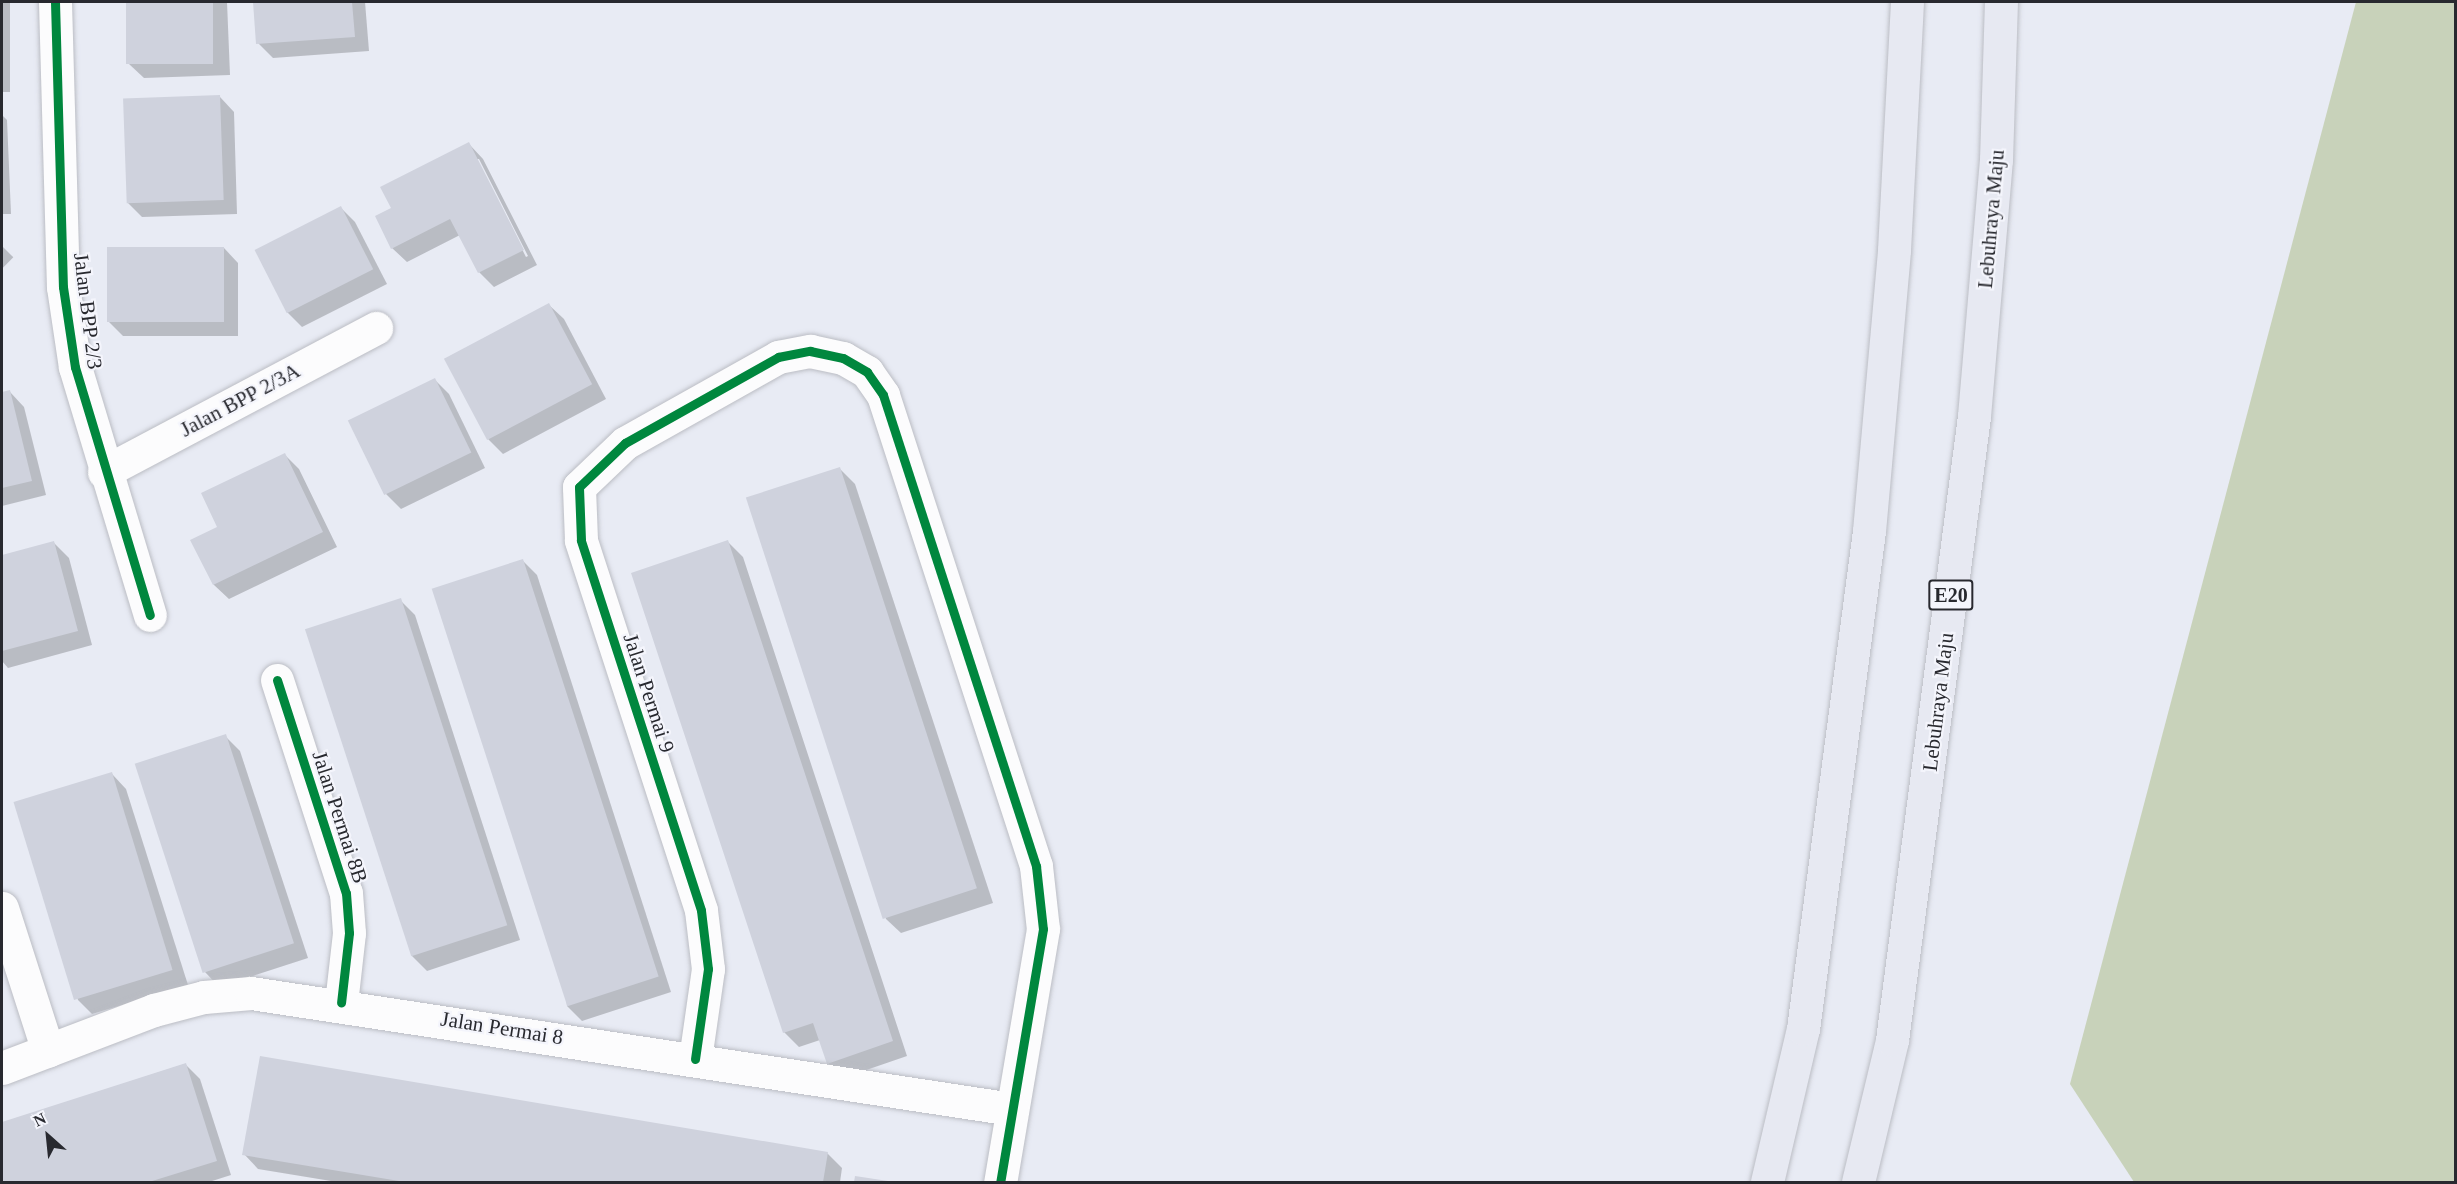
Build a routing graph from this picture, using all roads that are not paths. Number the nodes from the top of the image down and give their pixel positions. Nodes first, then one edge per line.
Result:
1 (55, 2) edge
2 (1907, 2) edge
3 (2001, 2) edge
4 (376, 328) dead end
5 (104, 472) junction
6 (150, 615) dead end
7 (277, 680) dead end
8 (2, 908) edge
9 (341, 1003) junction
10 (48, 1051) junction
11 (695, 1059) junction
12 (2, 1068) edge
13 (1012, 1110) junction
14 (1000, 1182) edge
15 (1767, 1182) edge
16 (1858, 1182) edge

1 - 5 street, Jalan BPP 2/3
2 - 15 highway
3 - 16 highway, Lebuhraya Maju / E20
4 - 5 street, Jalan BPP 2/3A
5 - 6 street, Jalan BPP 2/3
7 - 9 street, Jalan Permai 8B
8 - 10 street
9 - 10 street, Jalan Permai 8
9 - 11 street, Jalan Permai 8
10 - 12 street, Jalan Permai 8
11 - 13 street, Jalan Permai 8
11 - 13 street, Jalan Permai 9
13 - 14 street, Jalan Permai 9

